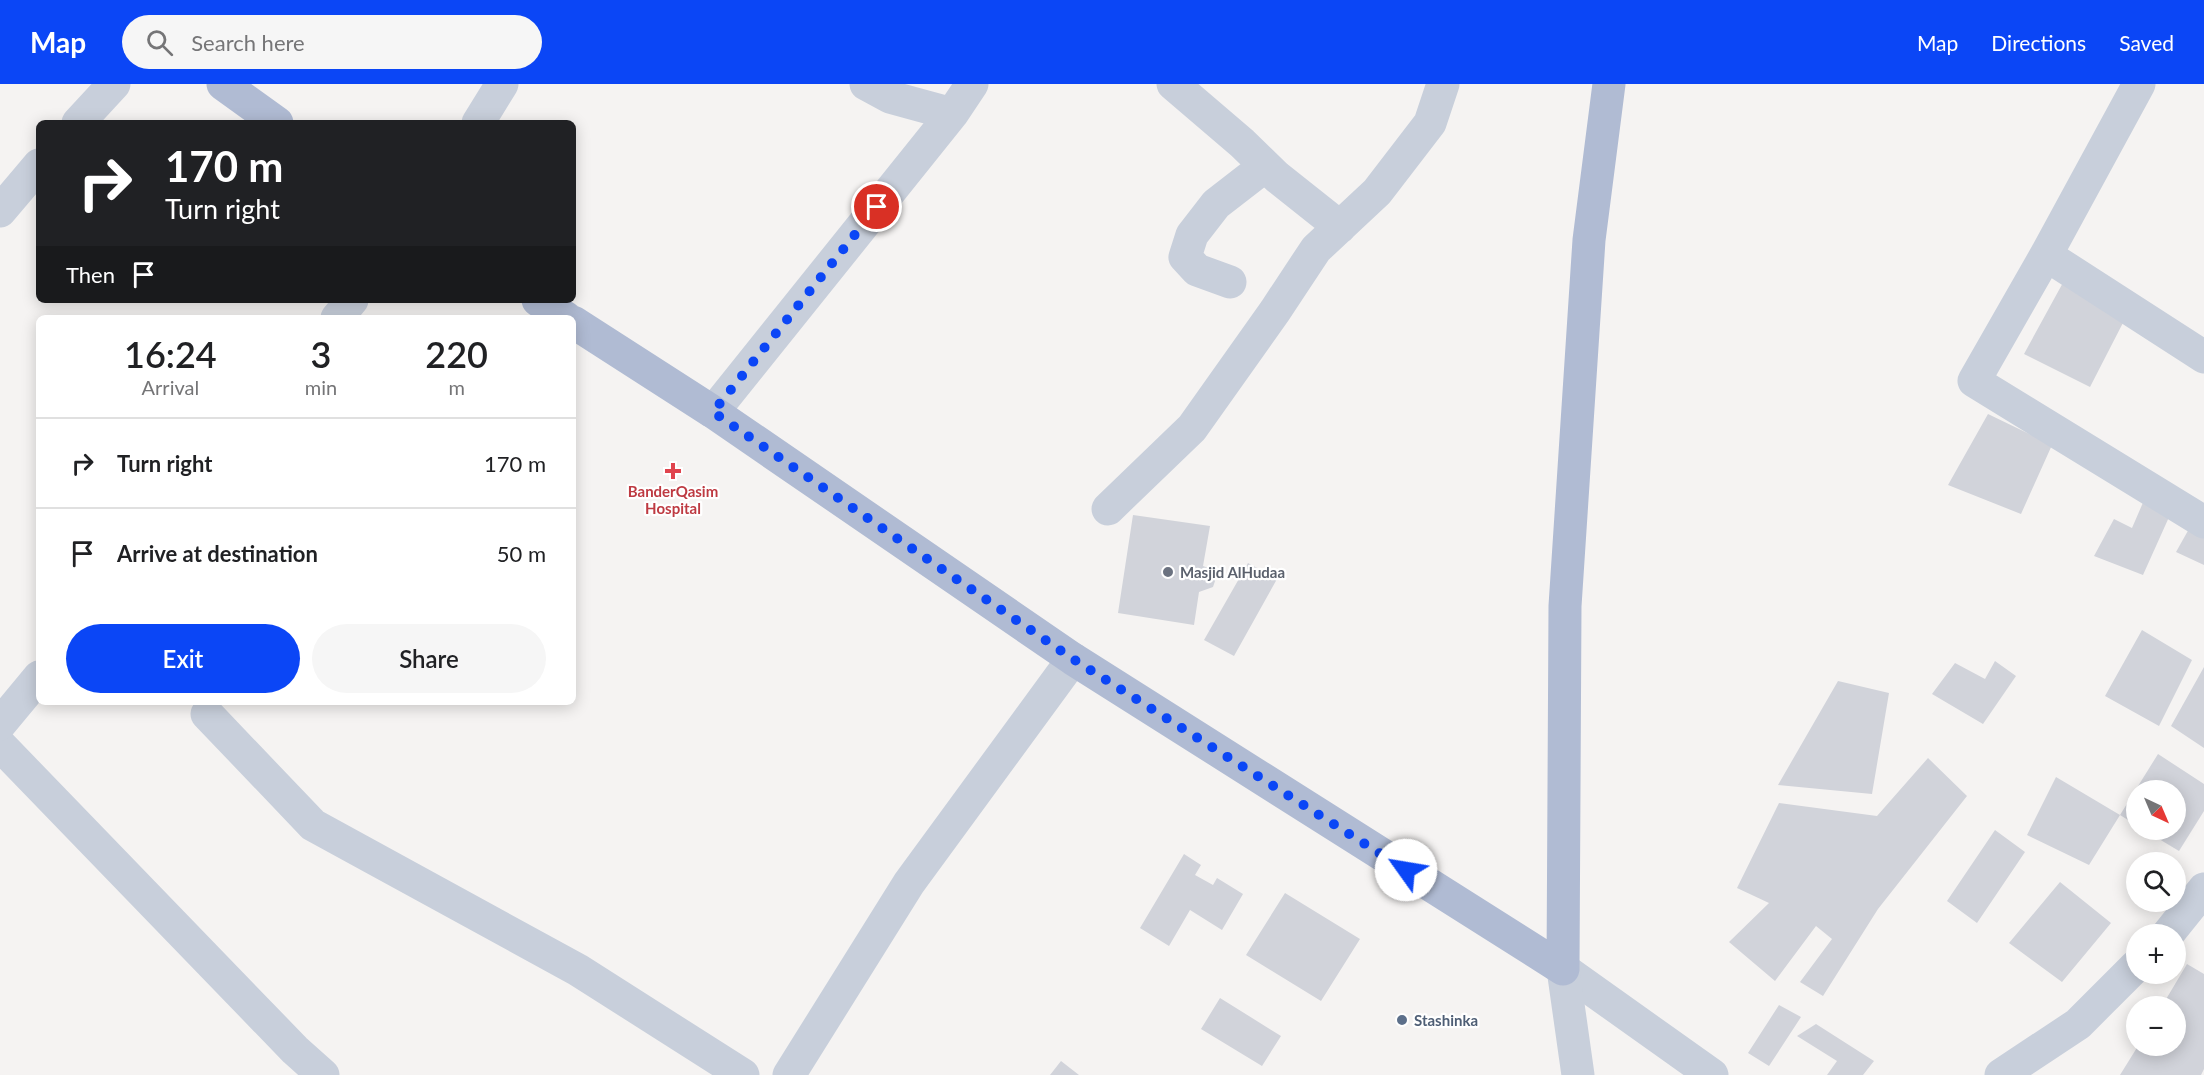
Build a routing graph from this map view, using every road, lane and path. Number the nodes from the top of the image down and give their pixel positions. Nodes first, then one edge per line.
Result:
1 (114, 84) edge
2 (223, 84) edge
3 (502, 84) edge
4 (866, 84) edge
5 (972, 84) edge
6 (1173, 84) edge
7 (1443, 84) edge
8 (1609, 84) edge
9 (2139, 84) edge
10 (952, 114) junction
11 (81, 120) edge
12 (273, 120) edge
13 (480, 120) edge
14 (1265, 166) junction
15 (36, 169) edge
16 (0, 211) edge
17 (1340, 227) junction
18 (2046, 255) junction
19 (1230, 282) dead end
20 (350, 303) edge
21 (543, 303) edge
22 (340, 315) edge
23 (561, 315) edge
24 (576, 324) edge
25 (2204, 357) edge
26 (713, 412) junction
27 (1108, 509) dead end
28 (2204, 522) edge
29 (1073, 659) junction
30 (36, 681) edge
31 (207, 714) dead end
32 (0, 724) edge
33 (0, 745) edge
34 (2204, 890) edge
35 (2176, 924) edge
36 (1563, 969) junction
37 (2126, 976) edge
38 (323, 1075) edge
39 (742, 1075) edge
40 (789, 1075) edge
41 (1578, 1075) edge
42 (1712, 1075) edge
43 (2001, 1075) edge

1 - 11 street
2 - 12 main road
3 - 13 street
4 - 10 street
5 - 10 street
6 - 14 street
7 - 17 street
8 - 36 main road
9 - 18 street
10 - 26 street
14 - 17 street
14 - 19 street
15 - 16 street
17 - 27 street
18 - 25 street
18 - 28 street
20 - 22 street
21 - 23 main road
24 - 26 main road
26 - 29 main road
29 - 36 main road
29 - 40 street
30 - 32 street
31 - 39 street
33 - 38 street
34 - 35 street
36 - 41 street
36 - 42 street
37 - 43 street

